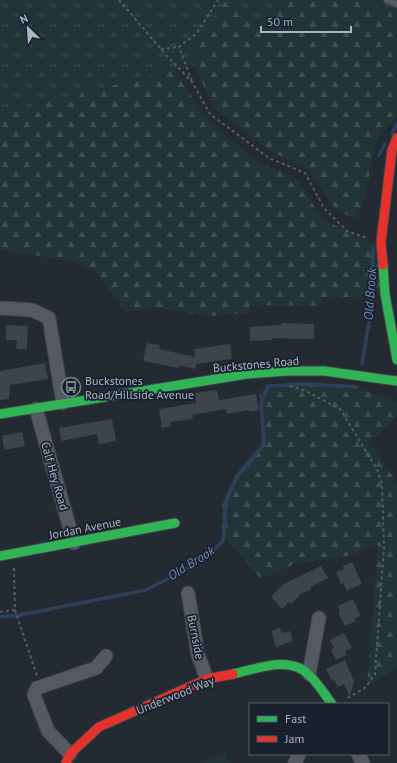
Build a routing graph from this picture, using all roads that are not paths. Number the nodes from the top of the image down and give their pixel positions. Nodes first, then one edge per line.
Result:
1 (387, 0) edge
2 (397, 4) edge
3 (397, 138) edge
4 (0, 308) edge
5 (397, 360) edge
6 (397, 381) edge
7 (63, 403) junction
8 (36, 409) junction
9 (0, 414) edge
10 (175, 523) dead end
11 (74, 543) junction
12 (0, 556) edge
13 (188, 593) dead end
14 (319, 618) dead end
15 (106, 656) dead end
16 (309, 674) junction
17 (207, 679) junction
18 (336, 703) edge
19 (68, 759) edge

1 - 2 lane
3 - 5 street
4 - 7 street
6 - 7 street, Buckstones Road
7 - 8 street, Buckstones Road
8 - 9 street, Buckstones Road
8 - 11 street, Calf Hey Road
10 - 11 street, Jordan Avenue
11 - 12 street, Jordan Avenue
13 - 17 street, Burnside
14 - 16 street
15 - 19 street
16 - 17 street, Underwood Way
16 - 18 street, Underwood Way
17 - 19 street, Underwood Way

